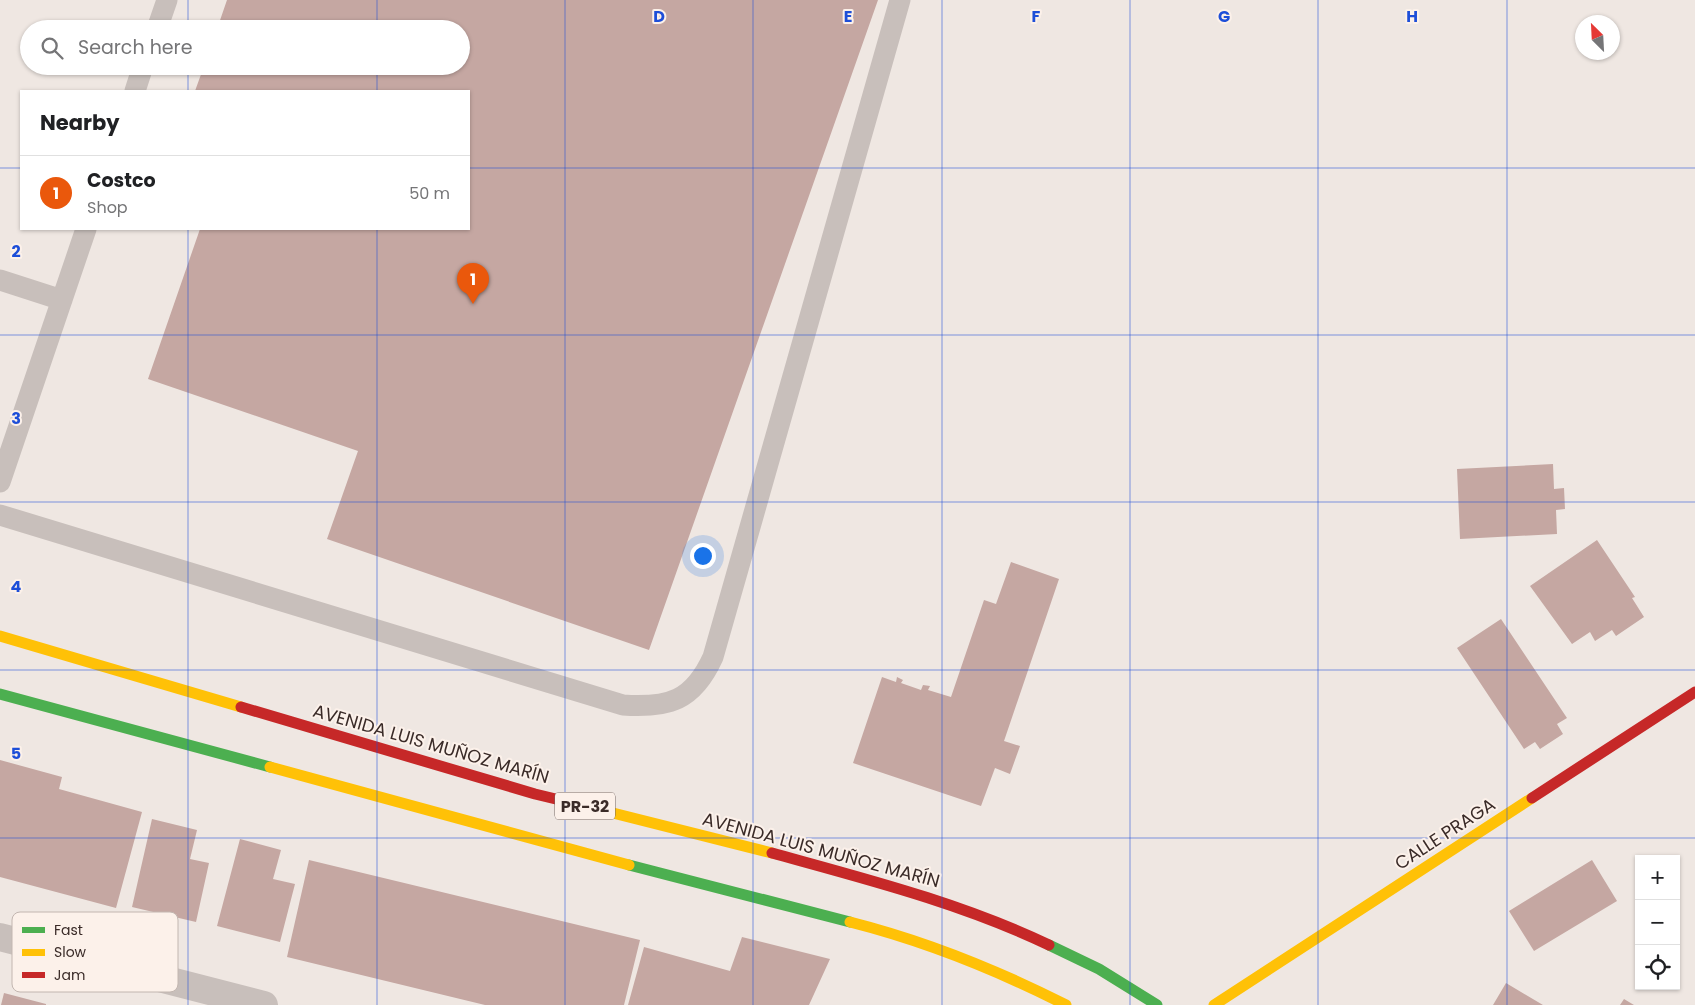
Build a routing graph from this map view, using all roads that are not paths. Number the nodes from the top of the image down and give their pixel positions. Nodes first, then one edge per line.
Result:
1 (167, 0) edge
2 (900, 0) edge
3 (160, 20) edge
4 (140, 75) edge
5 (134, 90) edge
6 (86, 230) edge
7 (0, 280) edge
8 (62, 300) junction
9 (0, 482) edge
10 (0, 515) edge
11 (0, 636) edge
12 (1695, 692) edge
13 (0, 694) edge
14 (178, 983) edge
15 (264, 1005) edge
16 (1066, 1005) edge
17 (1157, 1005) edge
18 (1214, 1005) edge

1 - 3 lane
2 - 10 lane
4 - 5 lane
6 - 8 lane
7 - 8 lane
8 - 9 lane
11 - 17 main road, AVENIDA LUIS MUÑOZ MARÍN / PR-32
12 - 18 main road, CALLE PRAGA
13 - 16 main road, PR-32
14 - 15 street

